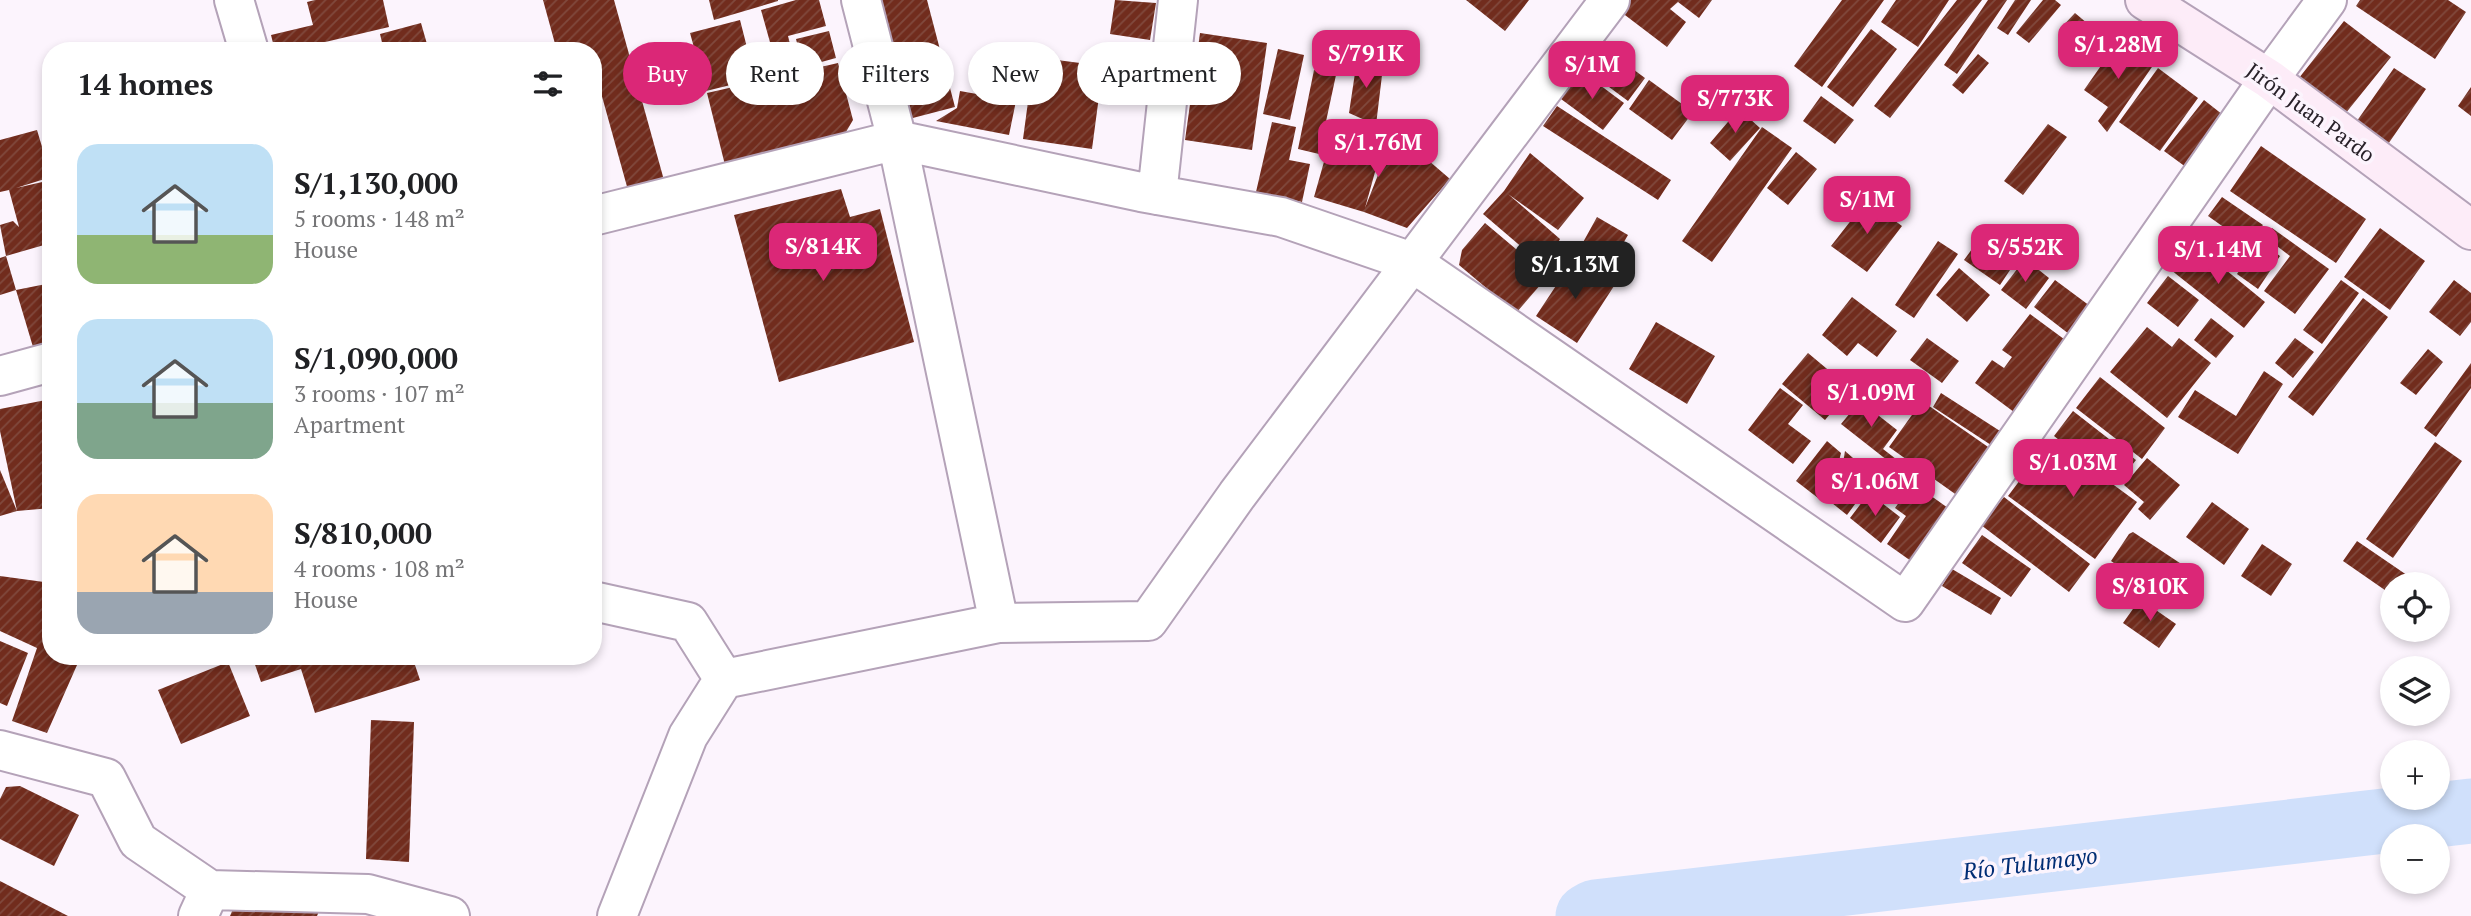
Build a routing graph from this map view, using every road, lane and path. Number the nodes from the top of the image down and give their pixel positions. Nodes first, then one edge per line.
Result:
1 (234, 0) edge
2 (861, 0) edge
3 (1178, 0) edge
4 (1610, 0) edge
5 (2146, 0) edge
6 (2327, 0) edge
7 (246, 42) edge
8 (2269, 79) junction
9 (897, 141) junction
10 (1157, 195) junction
11 (602, 214) edge
12 (2471, 230) edge
13 (1412, 262) junction
14 (42, 364) edge
15 (0, 376) edge
16 (602, 603) edge
17 (999, 622) junction
18 (724, 679) junction
19 (0, 750) edge
20 (204, 903) edge
21 (450, 916) edge
22 (617, 916) edge

1 - 7 street
2 - 9 street
3 - 10 street
4 - 13 street
5 - 8 street, Jirón Juan Pardo
6 - 8 street
8 - 12 street, Jirón Juan Pardo
8 - 13 street
9 - 10 street
9 - 11 street
9 - 17 street
10 - 13 street
13 - 17 street
14 - 15 street
16 - 18 street
17 - 18 street
18 - 22 street
19 - 20 street
20 - 21 street

